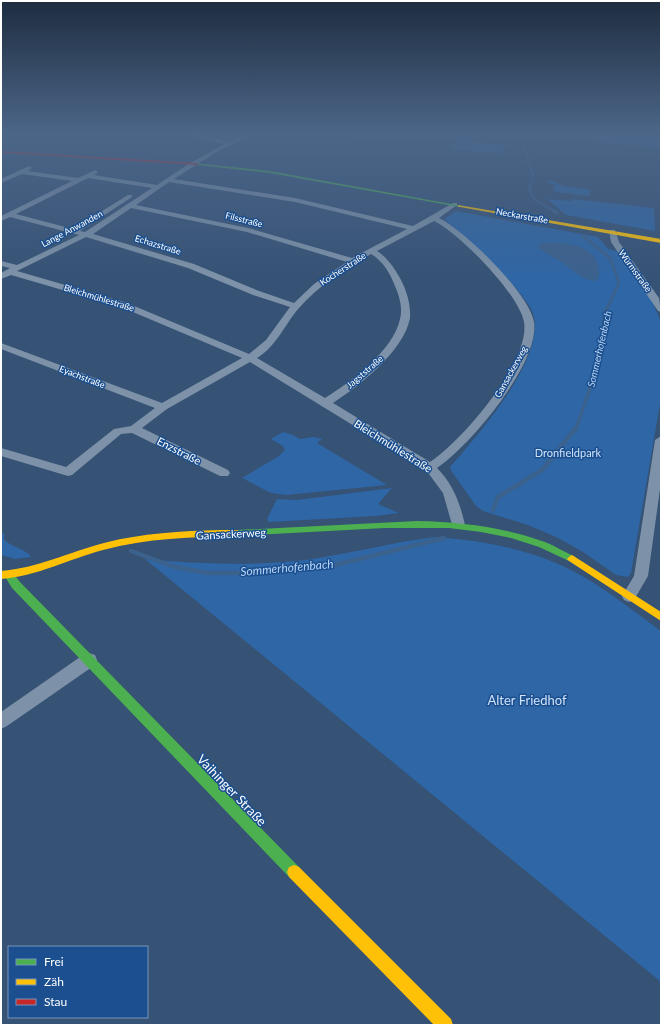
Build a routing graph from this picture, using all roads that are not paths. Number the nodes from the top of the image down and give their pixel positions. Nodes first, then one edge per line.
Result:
1 (77, 181) edge
2 (120, 181) edge
3 (167, 181) edge
4 (174, 181) edge
5 (321, 181) edge
6 (147, 185) junction
7 (158, 187) junction
8 (455, 204) junction
9 (130, 206) junction
10 (10, 215) junction
11 (434, 218) junction
12 (1, 219) edge
13 (415, 229) junction
14 (74, 231) junction
15 (612, 232) junction
16 (85, 235) junction
17 (661, 241) edge
18 (371, 251) junction
19 (352, 261) junction
20 (1, 263) edge
21 (15, 270) junction
22 (1, 276) edge
23 (296, 306) junction
24 (661, 309) edge
25 (1, 346) edge
26 (251, 358) junction
27 (325, 403) junction
28 (163, 407) junction
29 (134, 429) junction
30 (661, 440) edge
31 (1, 452) edge
32 (430, 467) junction
33 (224, 473) dead end
34 (458, 525) junction
35 (5, 575) edge
36 (628, 596) junction
37 (661, 618) edge
38 (89, 660) junction
39 (1, 721) edge
40 (445, 1025) edge

1 - 10 street
2 - 6 street
3 - 7 street, Lange Anwanden
4 - 13 street
5 - 8 main road, Neckarstraße
6 - 7 street
6 - 14 street, Lange Anwanden
7 - 9 street, Lange Anwanden
8 - 11 street, Kocherstraße
8 - 15 main road, Neckarstraße
9 - 16 street, Lange Anwanden
9 - 19 street, Filsstraße
10 - 12 street
10 - 14 street, Echazstraße
11 - 13 street, Kocherstraße
11 - 32 street, Gansackerweg
13 - 18 street, Kocherstraße
14 - 16 street, Echazstraße
15 - 17 main road, Neckarstraße
15 - 24 street, Würmstraße
16 - 21 street, Lange Anwanden
16 - 23 street, Echazstraße
18 - 19 street, Kocherstraße
18 - 27 street, Jagststraße
19 - 23 street, Kocherstraße
20 - 21 street, Bleichmühlestraße
21 - 22 street, Lange Anwanden
21 - 26 street, Bleichmühlestraße
23 - 26 street, Kocherstraße
25 - 28 street, Eyachstraße
26 - 27 street, Bleichmühlestraße
26 - 28 street
27 - 32 street, Bleichmühlestraße
28 - 29 street
29 - 31 street
29 - 33 street, Enzstraße
30 - 36 street
32 - 34 street, Bleichmühlestraße
34 - 35 main road, Gansackerweg
34 - 36 main road
35 - 38 main road, Vaihinger Straße
36 - 37 main road
38 - 39 street
38 - 40 main road, Vaihinger Straße

